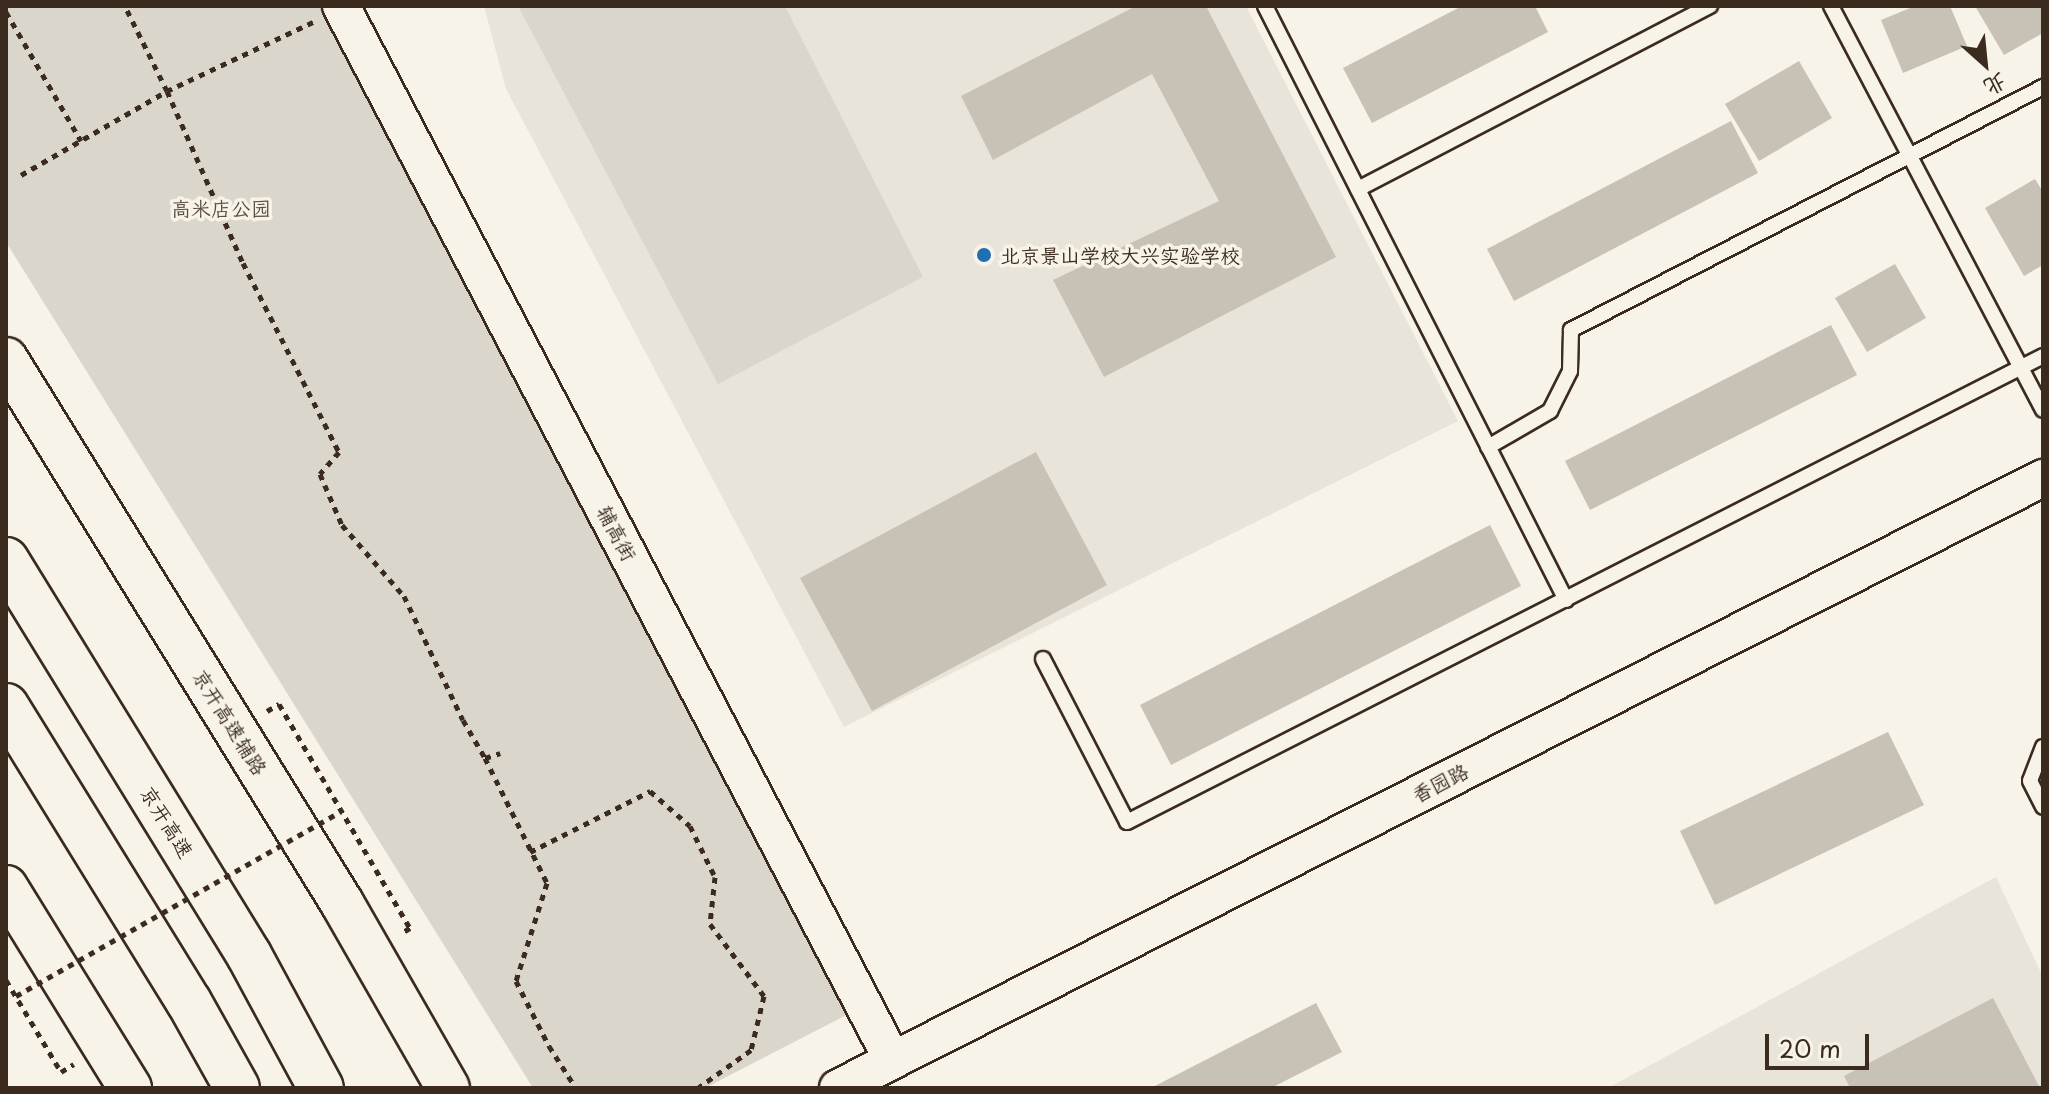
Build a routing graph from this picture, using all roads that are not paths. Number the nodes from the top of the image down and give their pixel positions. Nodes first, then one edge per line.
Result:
1 (1265, 6) edge
2 (1710, 6) edge
3 (1831, 6) edge
4 (342, 7) edge
5 (2043, 87) edge
6 (1909, 155) junction
7 (1358, 189) junction
8 (2043, 356) edge
9 (6, 359) edge
10 (2021, 367) junction
11 (2043, 410) edge
12 (1488, 447) junction
13 (2043, 478) edge
14 (6, 560) edge
15 (1566, 600) junction
16 (1043, 659) dead end
17 (6, 706) edge
18 (2043, 747) edge
19 (2043, 807) edge
20 (6, 887) edge
21 (892, 1059) junction
22 (130, 1088) edge
23 (237, 1088) edge
24 (321, 1088) edge
25 (448, 1088) edge
26 (838, 1088) edge

1 - 7 lane
2 - 7 lane
3 - 6 lane
4 - 21 street, 辅高街
5 - 6 lane
6 - 10 lane
6 - 12 lane
7 - 12 lane
8 - 10 lane
9 - 25 main road, 京开高速辅路
10 - 11 lane
10 - 15 lane
12 - 15 lane
13 - 21 street, 香园路
14 - 24 highway, 京开高速
15 - 16 lane
17 - 23 highway
18 - 19 lane
20 - 22 main road
21 - 26 street, 香园路

